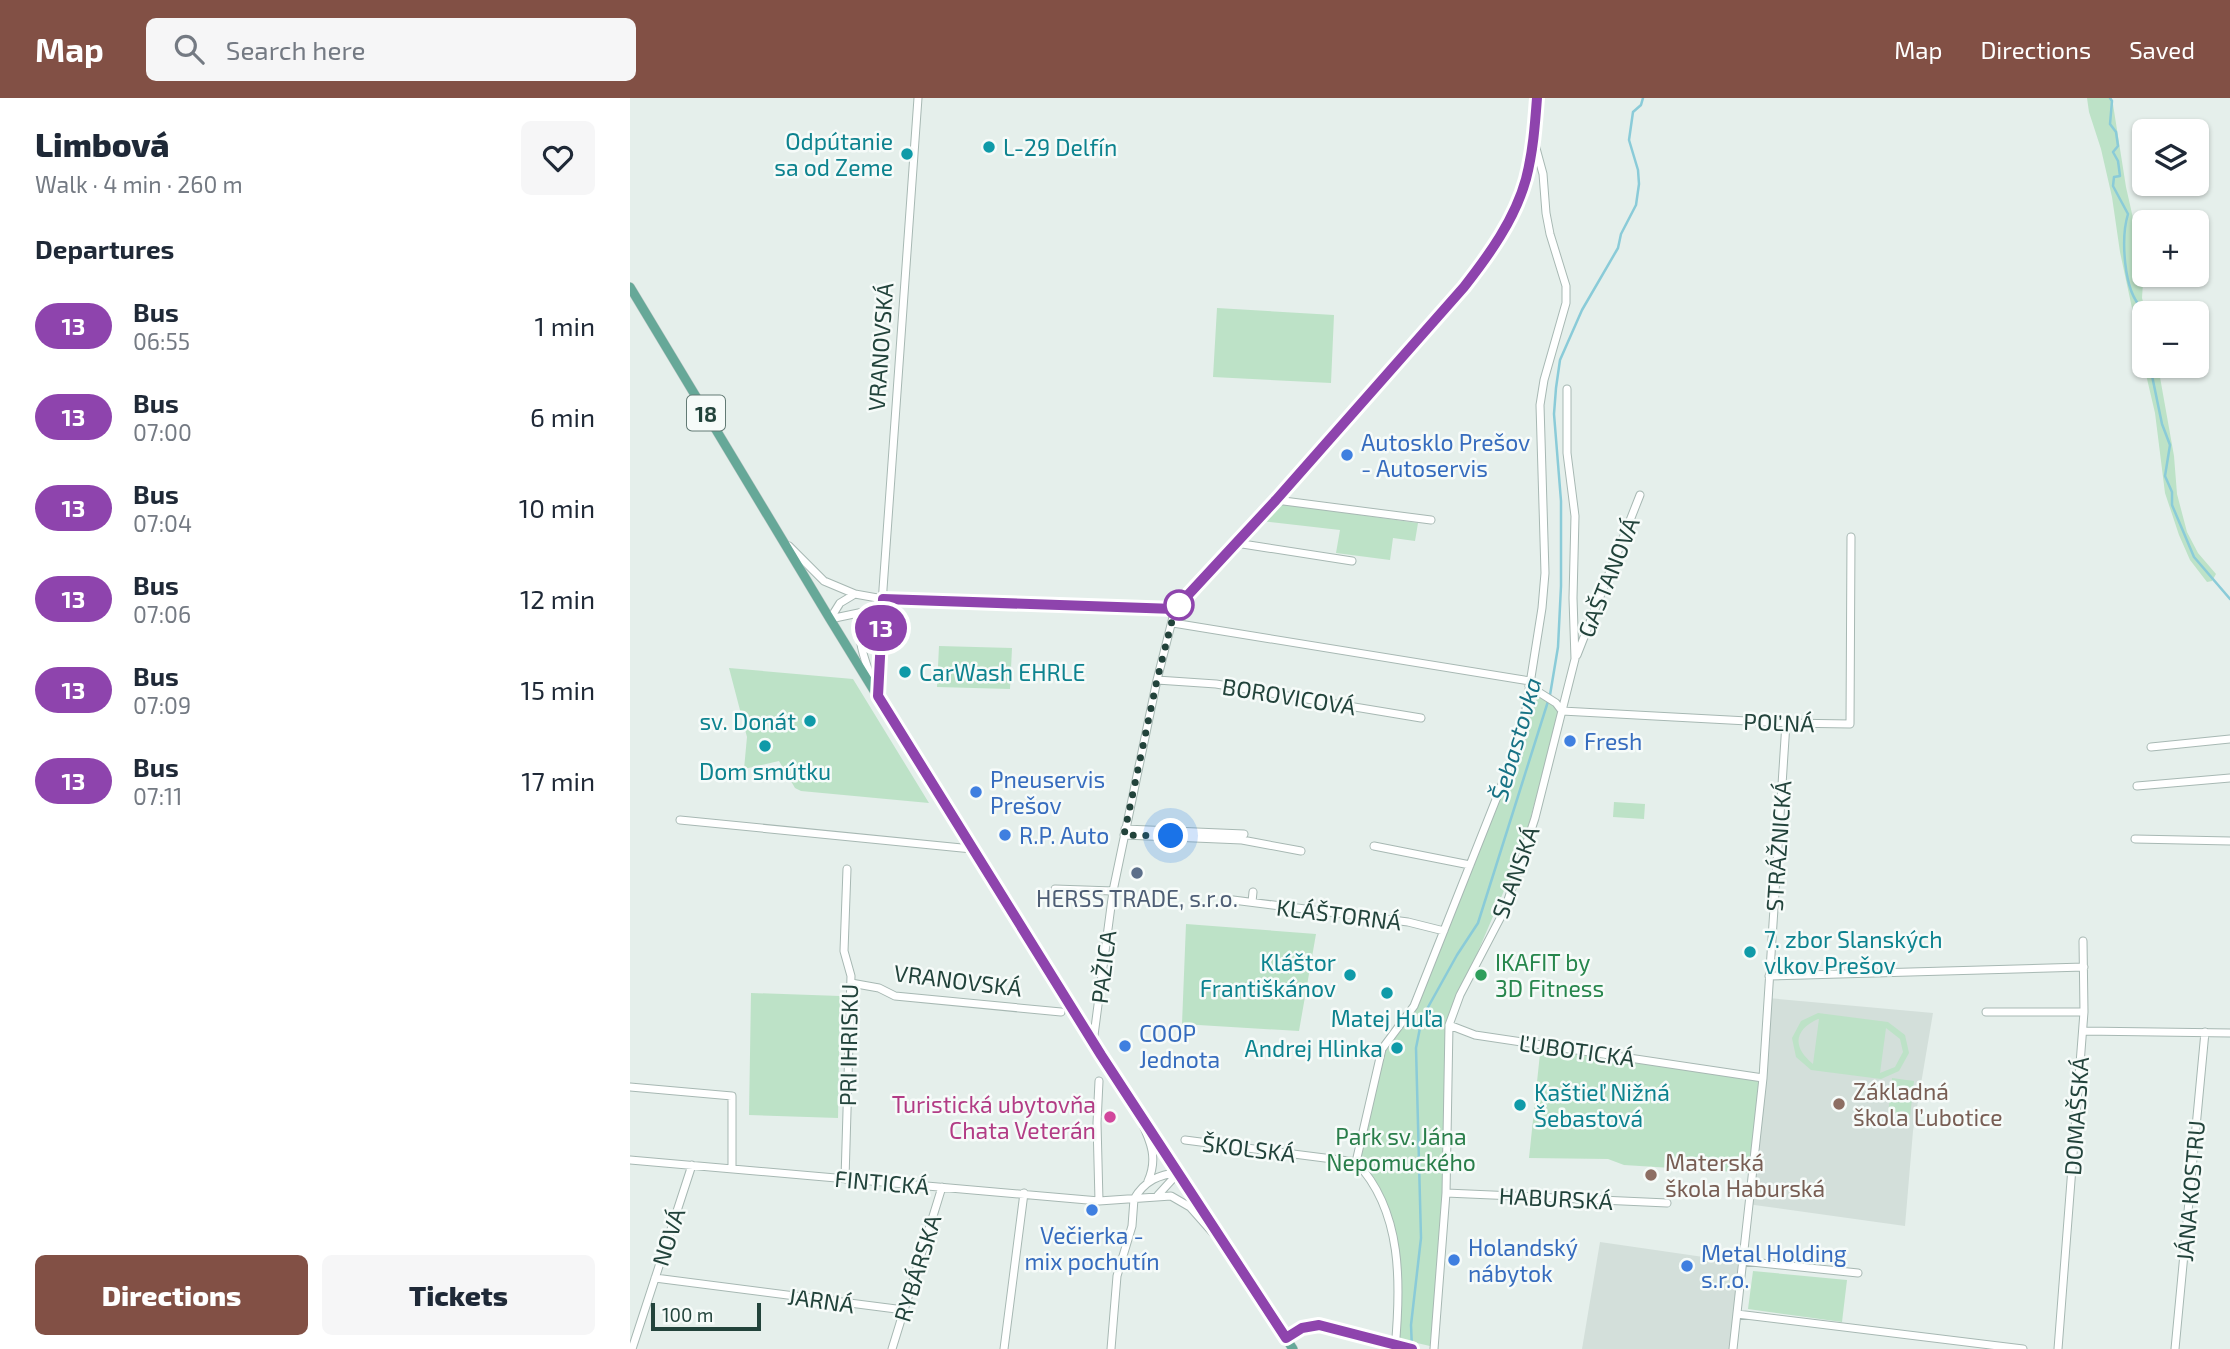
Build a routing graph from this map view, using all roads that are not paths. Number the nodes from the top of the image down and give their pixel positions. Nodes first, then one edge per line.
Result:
1 (918, 98) edge
2 (1538, 98) edge
3 (1534, 141) junction
4 (1526, 178) junction
5 (1543, 179) junction
6 (630, 287) edge
7 (1567, 389) dead end
8 (1640, 495) dead end
9 (1276, 500) junction
10 (1431, 520) dead end
11 (1851, 537) dead end
12 (782, 539) junction
13 (1236, 543) junction
14 (1352, 561) dead end
15 (855, 594) junction
16 (883, 599) junction
17 (1175, 609) junction
18 (868, 611) junction
19 (1574, 615) junction
20 (1592, 616) junction
21 (830, 619) junction
22 (1173, 623) junction
23 (1575, 659) junction
24 (1157, 680) junction
25 (1529, 683) junction
26 (878, 696) junction
27 (1562, 711) junction
28 (1421, 718) dead end
29 (1786, 723) junction
30 (2230, 739) edge
31 (2151, 747) dead end
32 (2230, 778) edge
33 (2137, 786) dead end
34 (680, 820) dead end
35 (1125, 832) junction
36 (1244, 834) dead end
37 (2135, 839) dead end
38 (2230, 841) edge
39 (1374, 846) dead end
40 (972, 849) junction
41 (1301, 851) dead end
42 (1470, 865) junction
43 (846, 869) dead end
44 (1055, 889) dead end
45 (1113, 891) junction
46 (1253, 892) dead end
47 (1233, 900) dead end
48 (1252, 902) junction
49 (1444, 930) junction
50 (2083, 941) dead end
51 (2084, 967) junction
52 (1769, 976) junction
53 (851, 983) junction
54 (1061, 1012) dead end
55 (1986, 1012) dead end
56 (2084, 1012) junction
57 (1449, 1025) junction
58 (2083, 1031) junction
59 (2205, 1032) junction
60 (2230, 1033) edge
61 (1093, 1043) junction
62 (1763, 1078) junction
63 (1099, 1081) dead end
64 (630, 1087) edge
65 (1131, 1102) junction
66 (1185, 1140) dead end
67 (630, 1160) edge
68 (1356, 1162) junction
69 (692, 1166) junction
70 (732, 1169) junction
71 (1179, 1172) junction
72 (845, 1179) junction
73 (1148, 1181) junction
74 (942, 1187) junction
75 (1024, 1193) junction
76 (1446, 1193) junction
77 (1157, 1196) junction
78 (1134, 1199) junction
79 (1099, 1201) junction
80 (1667, 1203) dead end
81 (1223, 1244) junction
82 (1742, 1261) junction
83 (1858, 1273) dead end
84 (655, 1278) junction
85 (904, 1310) junction
86 (1737, 1314) junction
87 (1926, 1337) junction
88 (1286, 1338) junction
89 (1397, 1347) edge
90 (632, 1349) edge
91 (891, 1349) edge
92 (1004, 1349) edge
93 (1111, 1349) edge
94 (1293, 1349) edge
95 (1434, 1349) edge
96 (1733, 1349) edge
97 (1925, 1349) edge
98 (2023, 1349) edge
99 (2058, 1349) edge
100 (2175, 1349) edge

1 - 16 street, VRANOVSKÁ
2 - 3 street
3 - 4 street
3 - 5 street, SLANSKÁ
4 - 5 street
4 - 9 street
5 - 25 street, SLANSKÁ
6 - 12 main road, VRANOVSKÁ / 18
7 - 19 street, SLANSKÁ
8 - 20 street, GAŠTANOVÁ
9 - 10 street
9 - 13 street
11 - 29 street, POĽNÁ
12 - 15 street
12 - 21 main road, VRANOVSKÁ / 18
13 - 14 street
13 - 17 street
15 - 16 street
15 - 21 street
16 - 17 street
16 - 18 street
16 - 26 street, VRANOVSKÁ
17 - 22 street, PAŽICA
18 - 21 street
18 - 26 street
19 - 20 street
19 - 23 street, SLANSKÁ
20 - 23 street, GAŠTANOVÁ
21 - 26 main road, VRANOVSKÁ / 18
22 - 24 street, PAŽICA
22 - 25 street
23 - 27 street, SLANSKÁ
24 - 28 street, BOROVICOVÁ
24 - 35 street, PAŽICA
25 - 27 street
25 - 42 street, SLANSKÁ
26 - 40 main road, VRANOVSKÁ / 18
27 - 29 street, POĽNÁ
27 - 57 street, SLANSKÁ
29 - 52 street, STRÁŽNICKÁ
30 - 31 street
32 - 33 street
34 - 40 street
35 - 36 street
35 - 41 street
35 - 45 street, PAŽICA
37 - 38 street
39 - 42 street, SLANSKÁ
40 - 61 main road, VRANOVSKÁ / 18
42 - 49 street, SLANSKÁ
43 - 53 street, PRI IHRISKU
44 - 45 street
45 - 61 street, PAŽICA
46 - 48 street
47 - 48 street, KLÁŠTORNÁ
48 - 49 street, KLÁŠTORNÁ
49 - 68 street, SLANSKÁ
50 - 51 street
51 - 52 street
51 - 56 street
52 - 62 street, STRÁŽNICKÁ
53 - 54 street, VRANOVSKÁ
53 - 72 street, PRI IHRISKU
55 - 56 street
56 - 58 street
57 - 62 street, ĽUBOTICKÁ
57 - 76 street, SLANSKÁ
58 - 59 street, DOMAŠSKÁ
58 - 99 street, DOMAŠSKÁ
59 - 60 street, DOMAŠSKÁ
59 - 100 street, JÁNA KOSTRU
61 - 65 main road, VRANOVSKÁ / 18
62 - 82 street, STRÁŽNICKÁ
63 - 79 street
64 - 70 street
65 - 71 main road, VRANOVSKÁ / 18
65 - 73 street
66 - 68 street, ŠKOLSKÁ
67 - 69 street, FINTICKÁ
68 - 89 street
69 - 70 street, FINTICKÁ
69 - 84 street, NOVÁ
70 - 72 street, FINTICKÁ
71 - 73 street
71 - 77 street
71 - 81 main road, VRANOVSKÁ / 18
72 - 74 street, FINTICKÁ
73 - 78 street
74 - 75 street, FINTICKÁ
74 - 85 street, RYBÁRSKA
75 - 79 street, FINTICKÁ
75 - 92 street
76 - 80 street, HABURSKÁ
76 - 95 street, SLANSKÁ
77 - 78 street, FINTICKÁ
77 - 81 street, FINTICKÁ
78 - 79 street, FINTICKÁ
78 - 93 street
81 - 88 main road, VRANOVSKÁ / 18
82 - 83 street
82 - 86 street, STRÁŽNICKÁ
84 - 85 street, JARNÁ
84 - 90 street, NOVÁ
85 - 91 street, RYBÁRSKA
86 - 87 street
86 - 96 street, STRÁŽNICKÁ
87 - 97 street
87 - 98 street
88 - 89 street
88 - 94 main road, VRANOVSKÁ / 18

